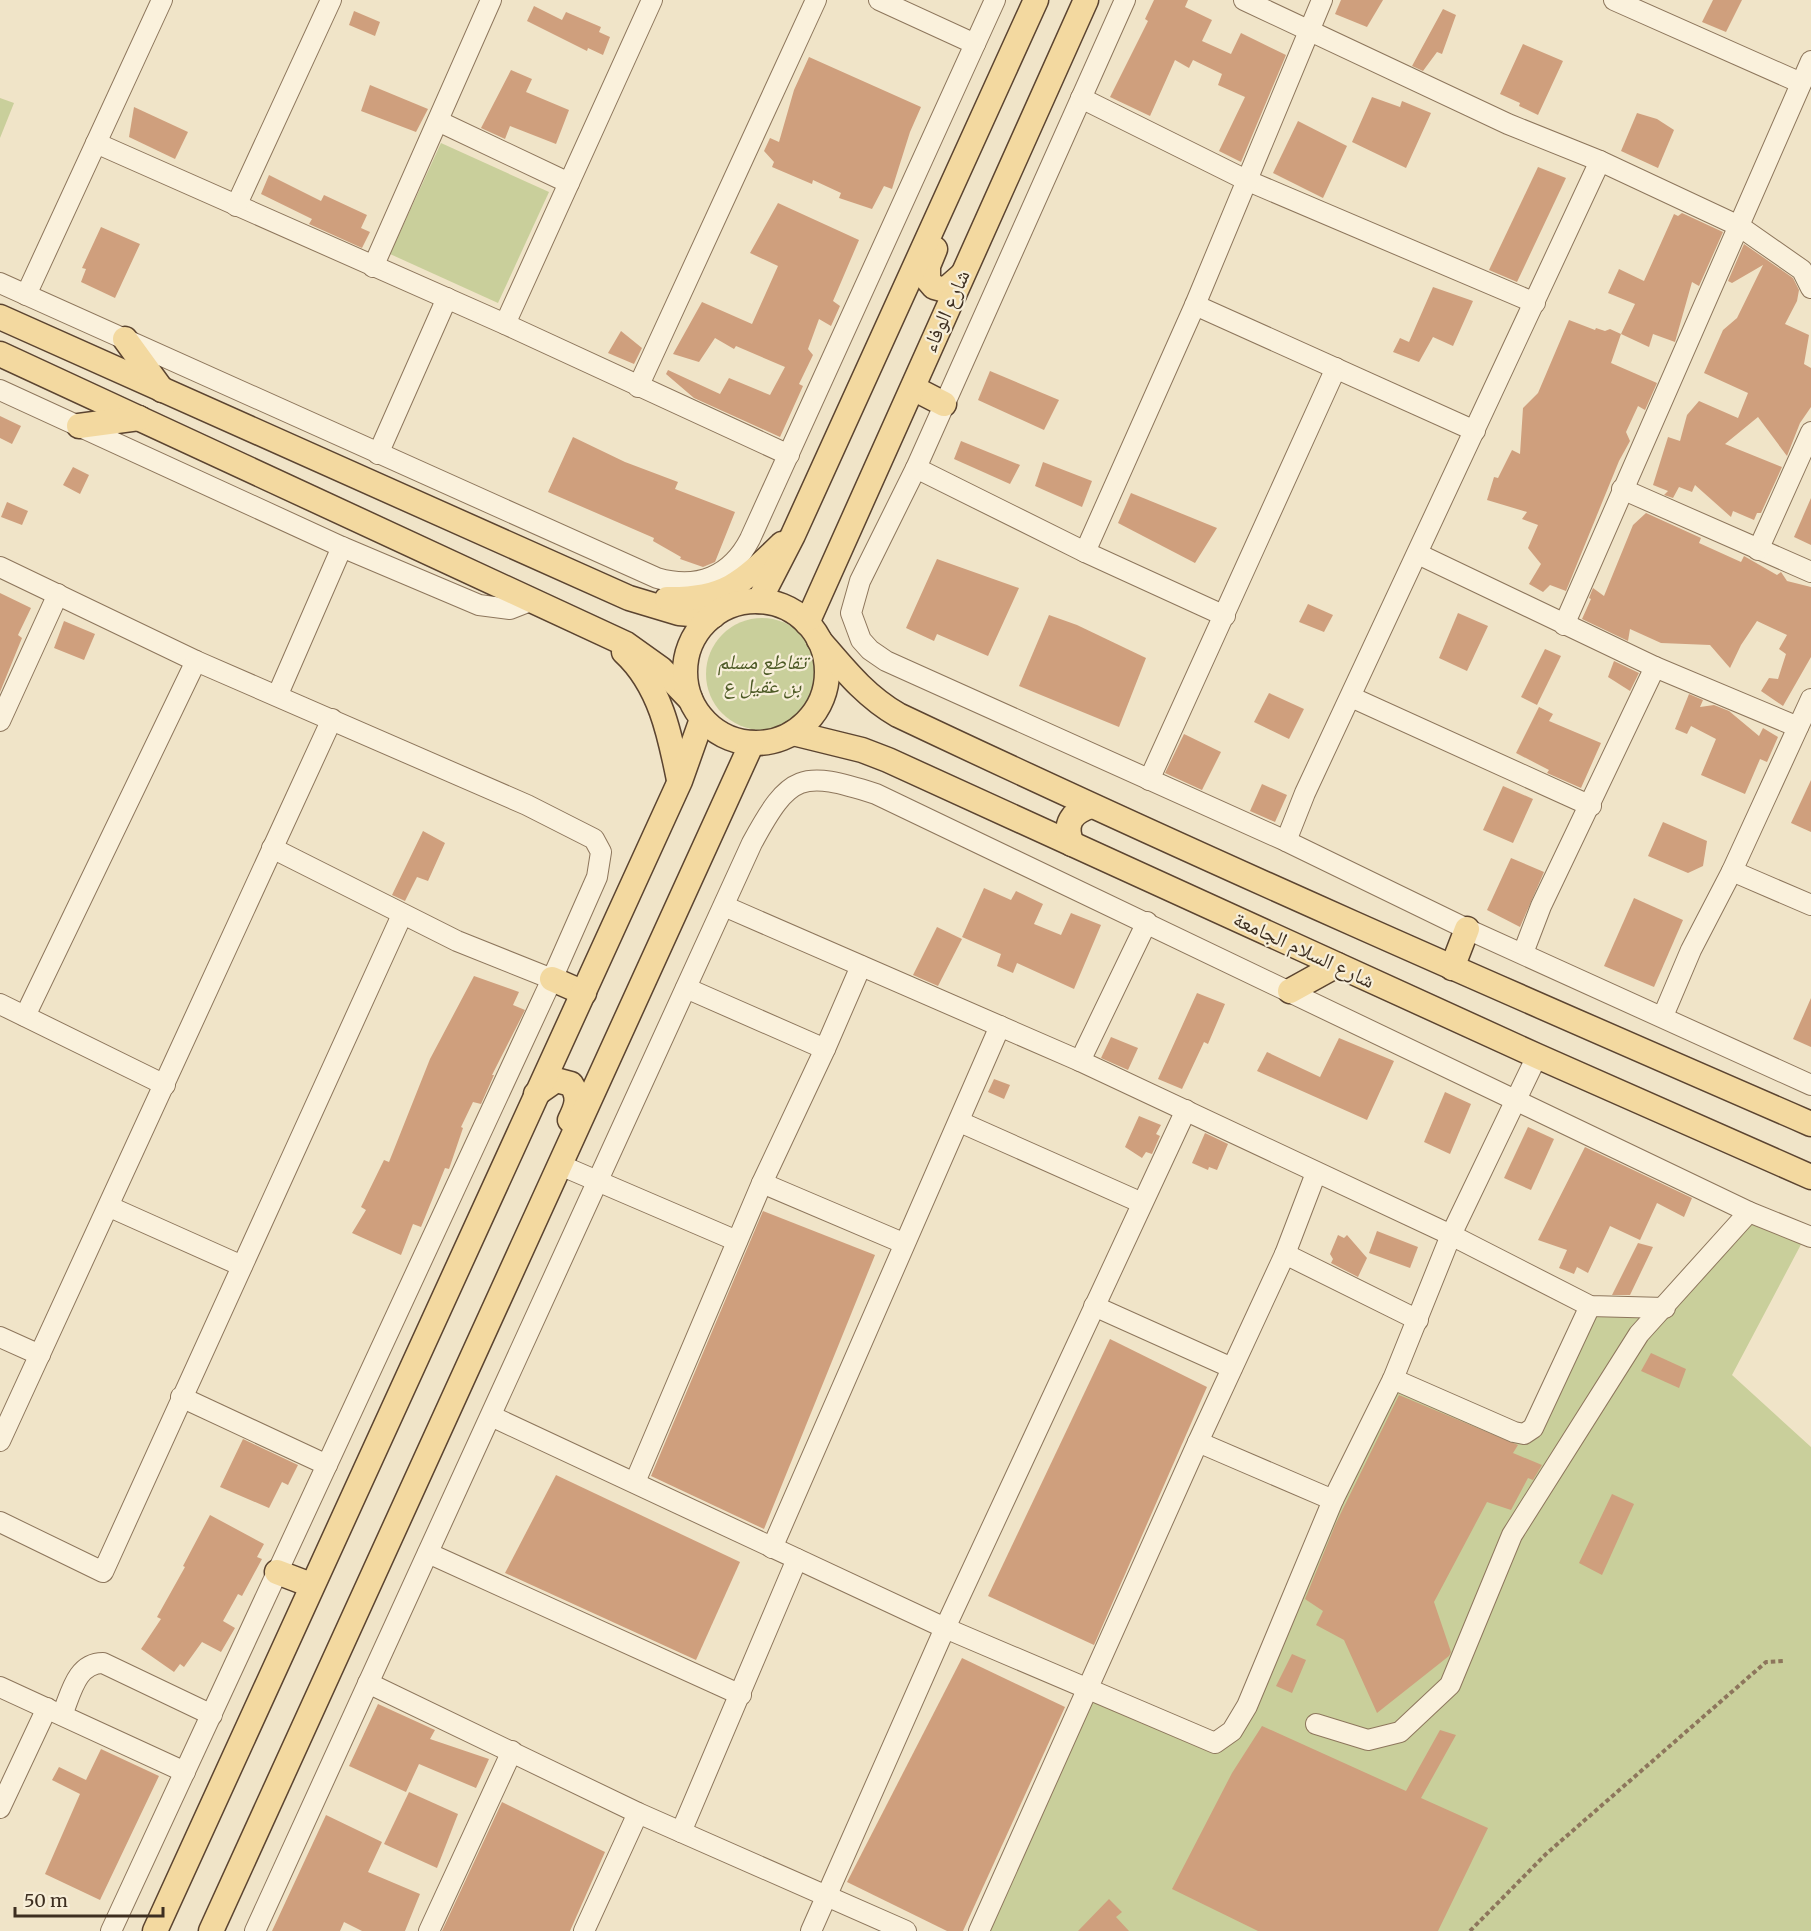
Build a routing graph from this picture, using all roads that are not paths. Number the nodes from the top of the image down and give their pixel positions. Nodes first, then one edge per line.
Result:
1 (162, 0) edge
2 (331, 0) edge
3 (492, 0) edge
4 (652, 0) edge
5 (816, 0) edge
6 (879, 0) edge
7 (995, 0) edge
8 (1036, 0) edge
9 (1086, 0) edge
10 (1125, 0) edge
11 (1244, 0) edge
12 (1322, 0) edge
13 (1614, 0) edge
14 (1308, 31) junction
15 (975, 44) junction
16 (1811, 61) edge
17 (1801, 83) junction
18 (1081, 98) junction
19 (438, 121) junction
20 (96, 142) junction
21 (963, 160) junction
22 (1600, 161) junction
23 (1246, 180) junction
24 (569, 183) junction
25 (236, 206) junction
26 (1739, 226) junction
27 (373, 267) junction
28 (962, 275) junction
29 (0, 283) edge
30 (1811, 288) edge
31 (26, 295) junction
32 (447, 298) junction
33 (1535, 303) junction
34 (1195, 304) junction
35 (0, 317) edge
36 (505, 324) junction
37 (125, 339) junction
38 (0, 354) edge
39 (1336, 368) junction
40 (638, 387) junction
41 (913, 388) junction
42 (0, 390) edge
43 (164, 392) junction
44 (944, 404) junction
45 (139, 418) junction
46 (79, 426) junction
47 (1475, 431) junction
48 (1811, 432) edge
49 (378, 454) junction
50 (789, 455) junction
51 (916, 468) junction
52 (1622, 489) junction
53 (793, 534) junction
54 (342, 548) junction
55 (1758, 550) junction
56 (1085, 552) junction
57 (1418, 554) junction
58 (0, 567) edge
59 (1811, 572) edge
60 (58, 594) junction
61 (629, 598) junction
62 (534, 600) junction
63 (759, 601) junction
64 (713, 616) junction
65 (1225, 616) junction
66 (1564, 625) junction
67 (813, 632) junction
68 (605, 634) junction
69 (196, 661) junction
70 (1655, 667) junction
71 (278, 694) junction
72 (1351, 697) junction
73 (1811, 699) edge
74 (696, 709) junction
75 (332, 719) junction
76 (0, 720) edge
77 (1798, 727) junction
78 (793, 733) junction
79 (752, 743) junction
80 (1149, 780) junction
81 (680, 781) junction
82 (1092, 806) junction
83 (1591, 806) junction
84 (1286, 841) junction
85 (1072, 844) junction
86 (272, 848) junction
87 (1732, 871) junction
88 (1811, 905) edge
89 (724, 906) junction
90 (402, 915) junction
91 (1147, 922) junction
92 (1467, 929) junction
93 (1523, 953) junction
94 (1337, 965) junction
95 (861, 966) junction
96 (1452, 968) junction
97 (552, 979) junction
98 (686, 988) junction
99 (1290, 991) junction
100 (584, 993) junction
101 (0, 1004) edge
102 (25, 1016) junction
103 (1663, 1016) junction
104 (1000, 1026) junction
105 (825, 1049) junction
106 (1537, 1056) junction
107 (1080, 1061) junction
108 (165, 1085) junction
109 (1811, 1085) edge
110 (536, 1094) junction
111 (1517, 1100) junction
112 (1186, 1110) junction
113 (960, 1122) junction
114 (1811, 1124) edge
115 (560, 1165) junction
116 (1316, 1173) junction
117 (1811, 1177) edge
118 (599, 1182) junction
119 (762, 1183) junction
120 (544, 1201) junction
121 (1142, 1203) junction
122 (110, 1208) junction
123 (1749, 1212) junction
124 (1451, 1236) junction
125 (1811, 1238) edge
126 (737, 1240) junction
127 (903, 1244) junction
128 (1286, 1254) junction
129 (242, 1266) junction
130 (1094, 1306) junction
131 (1590, 1306) junction
132 (1665, 1308) junction
133 (1418, 1320) junction
134 (0, 1337) edge
135 (40, 1355) junction
136 (1232, 1368) junction
137 (1393, 1378) junction
138 (181, 1397) junction
139 (491, 1416) junction
140 (0, 1441) edge
141 (1198, 1442) junction
142 (327, 1465) junction
143 (635, 1482) junction
144 (1333, 1500) junction
145 (0, 1522) edge
146 (772, 1548) junction
147 (428, 1553) junction
148 (797, 1559) junction
149 (278, 1572) junction
150 (311, 1585) junction
151 (945, 1628) junction
152 (368, 1683) junction
153 (0, 1687) edge
154 (1088, 1691) junction
155 (741, 1695) junction
156 (55, 1712) junction
157 (212, 1715) junction
158 (1316, 1724) dead end
159 (512, 1751) junction
160 (185, 1772) junction
161 (0, 1808) edge
162 (638, 1813) junction
163 (681, 1832) junction
164 (826, 1898) junction
165 (111, 1931) edge
166 (155, 1931) edge
167 (211, 1931) edge
168 (255, 1931) edge
169 (429, 1931) edge
170 (584, 1931) edge
171 (811, 1931) edge
172 (906, 1931) edge
173 (979, 1931) edge

1 - 20 street
2 - 25 street
3 - 19 street
4 - 24 street
5 - 40 street
6 - 15 street
7 - 15 street
8 - 21 main road
9 - 28 main road, شارع الوفاء
10 - 18 street
11 - 14 street
12 - 14 street
13 - 17 street
14 - 22 street
14 - 23 street
15 - 50 street
16 - 17 street
17 - 26 street
18 - 23 street
18 - 44 street
19 - 24 street
19 - 27 street
20 - 25 street
20 - 31 street
21 - 28 main road
21 - 53 main road
22 - 26 street
22 - 33 street
23 - 33 street
23 - 34 street
24 - 36 street
25 - 27 street
26 - 30 street
26 - 52 street
27 - 32 street
28 - 41 main road, شارع الوفاء
29 - 31 street
31 - 37 street
32 - 36 street
32 - 49 street
33 - 47 street
34 - 39 street
34 - 56 street
35 - 43 main road
36 - 40 street
37 - 43 main road
37 - 49 street
38 - 45 main road
39 - 47 street
39 - 65 street
40 - 50 street
41 - 44 main road
41 - 67 main road, شارع الوفاء
42 - 46 street
43 - 61 main road
44 - 51 street
45 - 46 main road
45 - 62 main road
46 - 54 street
47 - 57 street
48 - 55 street
49 - 50 street
51 - 56 street
51 - 80 street
52 - 55 street
52 - 66 street
53 - 61 main road
53 - 63 main road
54 - 62 street
54 - 71 street
55 - 59 street
56 - 65 street
57 - 66 street
57 - 72 street
58 - 60 street
60 - 69 street
60 - 76 street
61 - 64 main road
62 - 68 main road
63 - 64 main road
63 - 67 main road
64 - 74 main road
65 - 80 street
66 - 70 street
67 - 78 main road
67 - 82 main road, شارع السلام الجامعة
68 - 74 main road
68 - 81 main road
69 - 71 street
69 - 102 street
70 - 77 street
70 - 83 street
71 - 75 street
72 - 83 street
72 - 84 street
73 - 77 street
74 - 79 main road
74 - 81 main road
75 - 86 street
75 - 97 street
77 - 87 street
78 - 79 main road
78 - 85 main road, شارع السلام الجامعة
79 - 115 main road
80 - 84 street
81 - 100 main road
82 - 85 main road
82 - 96 main road, شارع السلام الجامعة
83 - 93 street
84 - 92 street
85 - 94 main road, شارع السلام الجامعة
86 - 90 street
86 - 108 street
87 - 88 street
87 - 103 street
89 - 91 street
89 - 95 street
89 - 98 street
90 - 97 street
90 - 129 street
91 - 99 street
91 - 107 street
92 - 93 street
92 - 96 main road
93 - 103 street
94 - 99 main road
94 - 106 main road, شارع السلام الجامعة
95 - 104 street
95 - 105 street
96 - 114 main road, شارع السلام الجامعة
97 - 100 main road
97 - 142 street
98 - 105 street
98 - 118 street
99 - 111 street
100 - 110 main road
101 - 102 street
102 - 108 street
103 - 109 street
104 - 107 street
104 - 113 street
105 - 119 street
106 - 111 street
106 - 117 main road, شارع السلام الجامعة
107 - 112 street
108 - 122 street
110 - 120 main road
110 - 150 main road
111 - 123 street
111 - 124 street
112 - 116 street
112 - 121 street
113 - 121 street
113 - 127 street
115 - 118 street
115 - 120 main road
116 - 124 street
116 - 128 street
118 - 126 street
118 - 139 street
119 - 126 street
119 - 127 street
120 - 167 main road
121 - 130 street
122 - 129 street
122 - 135 street
123 - 125 street
123 - 132 street
124 - 131 street
124 - 133 street
126 - 143 street
127 - 146 street
128 - 133 street
128 - 136 street
129 - 138 street
130 - 136 street
130 - 151 street
131 - 132 street
131 - 137 street
132 - 158 street
133 - 137 street
134 - 135 street
135 - 140 street
136 - 141 street
137 - 144 street
138 - 142 street
138 - 145 street
139 - 143 street
139 - 147 street
141 - 144 street
141 - 154 street
142 - 149 street
143 - 146 street
144 - 154 street
146 - 148 street
147 - 152 street
147 - 155 street
148 - 151 street
148 - 155 street
149 - 150 main road
149 - 157 street
150 - 166 main road
151 - 154 street
151 - 164 street
152 - 159 street
152 - 168 street
153 - 156 street
154 - 173 street
155 - 163 street
156 - 157 street
156 - 160 street
156 - 161 street
157 - 160 street
159 - 162 street
159 - 169 street
160 - 165 street
162 - 163 street
162 - 170 street
163 - 164 street
164 - 171 street
164 - 172 street

